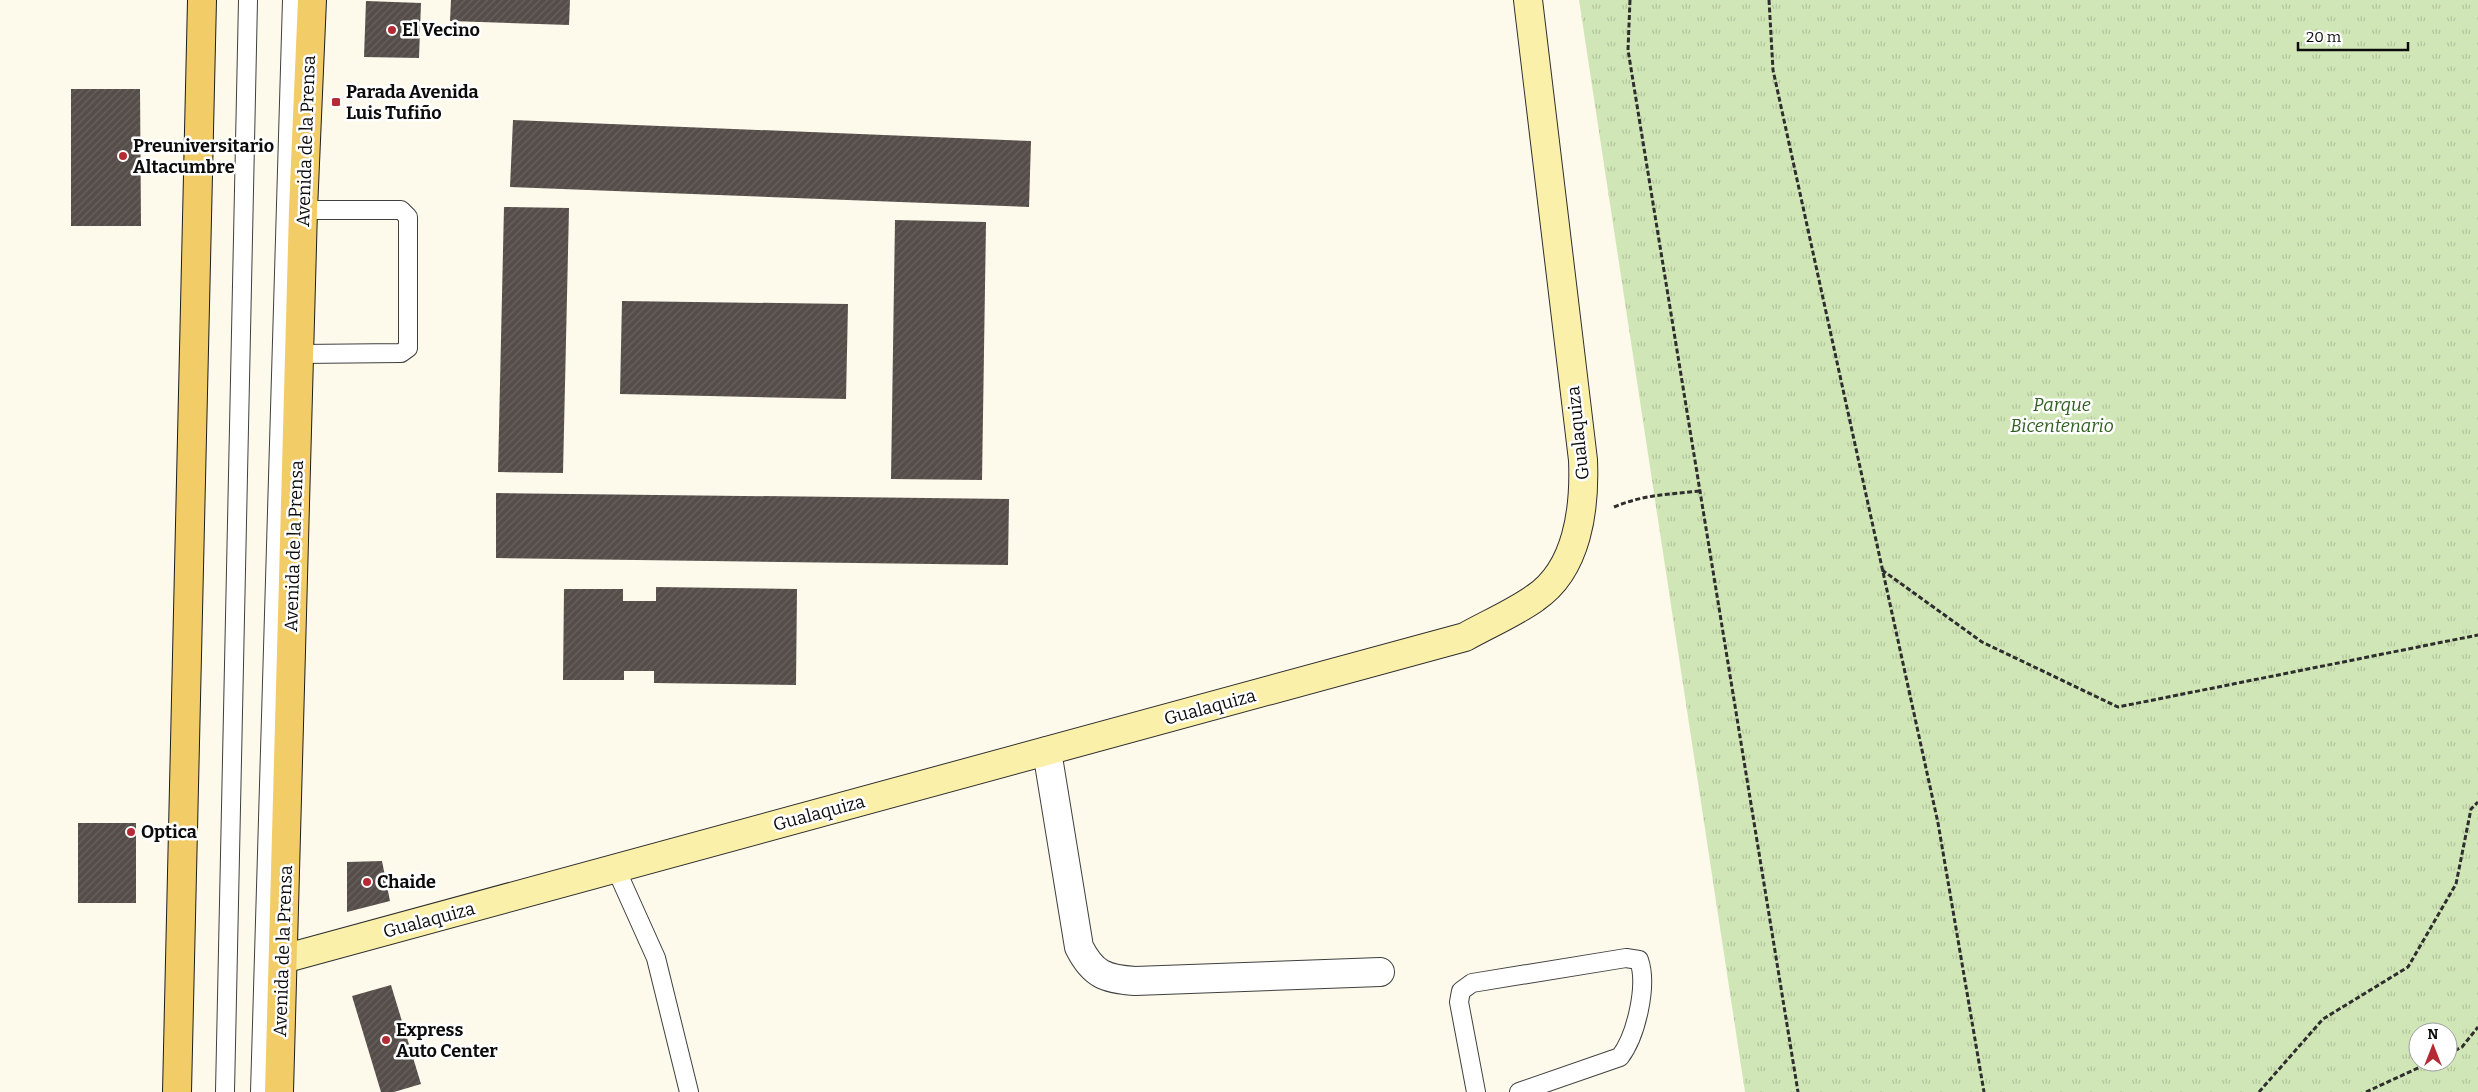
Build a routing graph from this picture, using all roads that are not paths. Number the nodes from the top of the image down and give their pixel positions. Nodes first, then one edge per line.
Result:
1 (202, 0) edge
2 (248, 0) edge
3 (292, 0) edge
4 (312, 0) edge
5 (1528, 0) edge
6 (303, 210) junction
7 (300, 354) junction
8 (1047, 751) junction
9 (616, 869) junction
10 (283, 960) junction
11 (1380, 972) dead end
12 (177, 1092) edge
13 (225, 1092) edge
14 (260, 1092) edge
15 (279, 1092) edge
16 (689, 1092) edge
17 (1476, 1092) edge
18 (1520, 1092) edge

1 - 12 main road
2 - 13 lane
3 - 14 lane
4 - 6 main road, Avenida de la Prensa
5 - 8 street, Gualaquiza
6 - 7 main road, Avenida de la Prensa
6 - 7 lane
7 - 10 main road, Avenida de la Prensa
8 - 9 street, Gualaquiza
8 - 11 street
9 - 10 street, Gualaquiza
9 - 16 lane
10 - 15 main road, Avenida de la Prensa
17 - 18 lane

